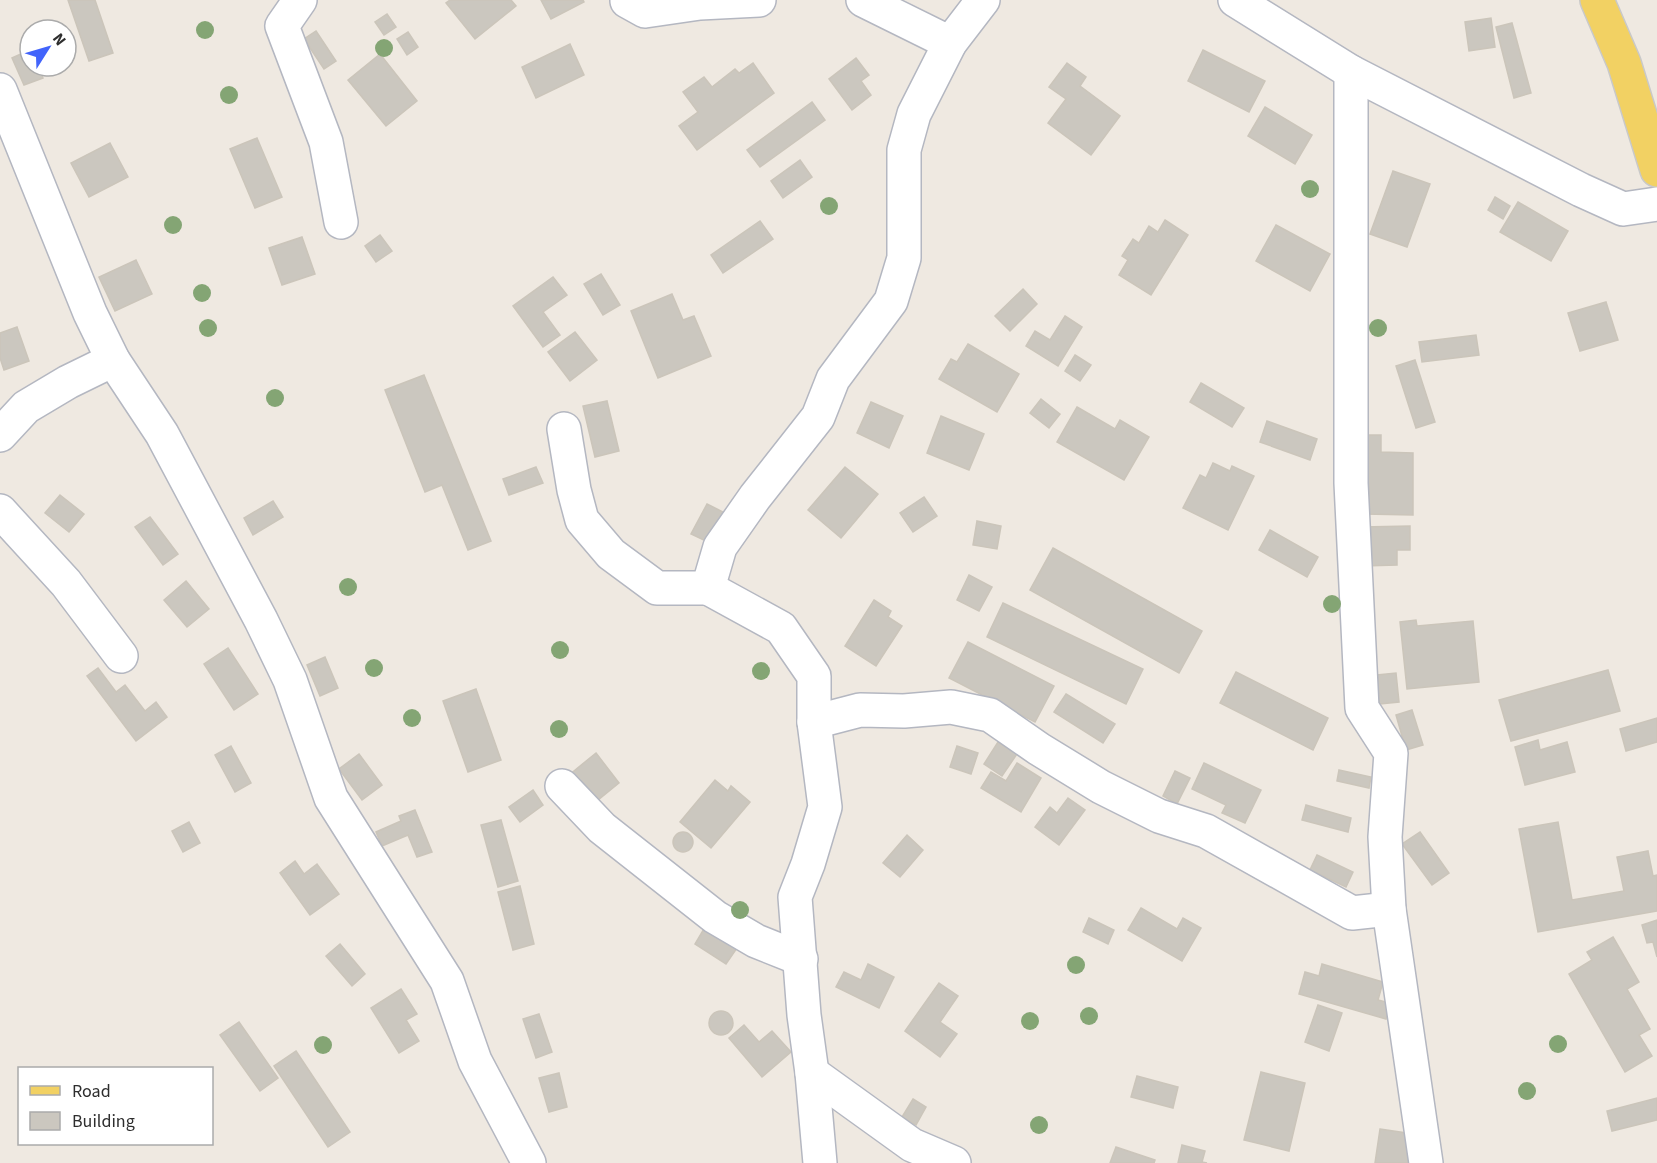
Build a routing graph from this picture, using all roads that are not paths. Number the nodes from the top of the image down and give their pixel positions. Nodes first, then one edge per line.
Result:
1 (300, 0) edge
2 (759, 0) edge
3 (864, 0) edge
4 (983, 0) edge
5 (1235, 0) edge
6 (1597, 0) edge
7 (627, 1) edge
8 (950, 43) junction
9 (1351, 72) junction
10 (0, 90) edge
11 (1657, 170) edge
12 (1657, 204) edge
13 (340, 222) dead end
14 (113, 360) junction
15 (564, 429) dead end
16 (0, 435) edge
17 (0, 511) edge
18 (708, 588) junction
19 (121, 656) dead end
20 (814, 722) junction
21 (562, 786) dead end
22 (1389, 909) junction
23 (801, 958) junction
24 (812, 1074) junction
25 (529, 1163) edge
26 (820, 1163) edge
27 (954, 1163) edge
28 (1426, 1163) edge

1 - 13 street
2 - 7 street
3 - 8 street
4 - 8 street
5 - 9 street
6 - 11 main road
8 - 18 street
9 - 12 street
9 - 22 street
10 - 14 street
14 - 16 street
14 - 25 street
15 - 18 street
17 - 19 street
18 - 20 street
20 - 22 street
20 - 23 street
21 - 23 street
22 - 28 street
23 - 24 street
24 - 26 street
24 - 27 street

